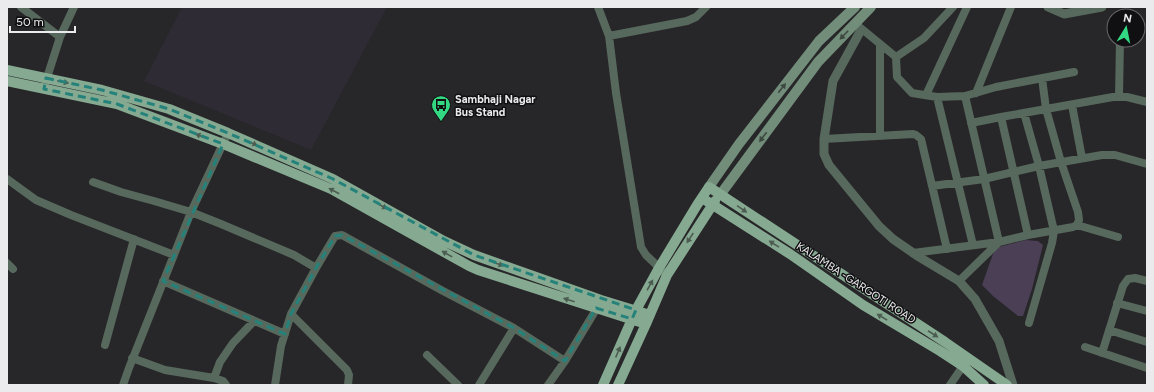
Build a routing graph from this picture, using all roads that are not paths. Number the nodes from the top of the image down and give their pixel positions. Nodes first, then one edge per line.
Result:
1 (21, 7) edge
2 (74, 7) edge
3 (598, 7) edge
4 (706, 7) edge
5 (855, 7) edge
6 (953, 7) edge
7 (967, 7) edge
8 (1011, 7) edge
9 (1098, 7) edge
10 (866, 8) edge
11 (1051, 8) edge
12 (858, 27) junction
13 (609, 36) junction
14 (60, 37) junction
15 (880, 44) junction
16 (1120, 48) edge
17 (896, 57) junction
18 (7, 70) edge
19 (1074, 72) dead end
20 (46, 78) junction
21 (1042, 78) junction
22 (7, 81) edge
23 (44, 89) junction
24 (976, 92) junction
25 (926, 95) junction
26 (965, 96) junction
27 (937, 97) junction
28 (1119, 97) junction
29 (1147, 102) edge
30 (1072, 105) junction
31 (1046, 109) junction
32 (1024, 113) junction
33 (1001, 116) junction
34 (971, 123) junction
35 (228, 133) junction
36 (880, 136) junction
37 (824, 139) junction
38 (223, 144) junction
39 (1082, 158) junction
40 (1061, 162) junction
41 (1147, 164) edge
42 (1039, 166) junction
43 (1013, 172) junction
44 (7, 179) edge
45 (984, 179) junction
46 (93, 182) dead end
47 (958, 183) junction
48 (932, 186) junction
49 (709, 187) junction
50 (720, 195) junction
51 (702, 198) junction
52 (712, 205) junction
53 (191, 212) junction
54 (1077, 225) junction
55 (1054, 231) junction
56 (1028, 235) junction
57 (1118, 237) dead end
58 (134, 240) junction
59 (999, 242) junction
60 (973, 245) junction
61 (947, 248) junction
62 (913, 253) junction
63 (174, 255) junction
64 (316, 268) junction
65 (663, 272) junction
66 (163, 281) junction
67 (959, 281) junction
68 (1147, 281) edge
69 (1117, 303) junction
70 (599, 304) junction
71 (1147, 311) edge
72 (291, 314) junction
73 (634, 315) junction
74 (648, 319) junction
75 (254, 321) junction
76 (1029, 323) dead end
77 (514, 328) junction
78 (1109, 330) junction
79 (285, 334) junction
80 (1147, 342) edge
81 (105, 345) dead end
82 (1084, 347) dead end
83 (1102, 353) junction
84 (427, 355) dead end
85 (132, 358) junction
86 (565, 361) junction
87 (963, 366) junction
88 (1146, 366) edge
89 (214, 378) junction
90 (123, 385) edge
91 (226, 385) edge
92 (275, 385) edge
93 (348, 385) edge
94 (458, 385) edge
95 (479, 385) edge
96 (548, 385) edge
97 (603, 385) edge
98 (618, 385) edge
99 (950, 385) edge
100 (984, 385) edge
101 (1007, 385) edge
102 (1013, 385) edge

1 - 14 street
2 - 14 street
3 - 13 street
4 - 13 street
49 -> 5 main road
6 - 17 street
7 - 25 street
8 - 24 street
9 - 11 street
10 - 12 main road
12 - 15 street
12 - 37 street
12 -> 50 main road
13 - 65 street
14 - 20 street
15 - 17 street
15 - 36 street
16 - 28 street
17 - 25 street
18 - 20 main road
19 - 21 street
20 - 23 street
20 -> 35 main road
21 - 24 street
21 - 31 street
22 - 23 main road
38 -> 23 main road
24 - 26 street
25 - 27 street
26 - 27 street
26 - 34 street
27 - 47 street
28 - 29 street
28 - 30 street
30 - 31 street
30 - 39 street
31 - 32 street
31 - 40 street
32 - 33 street
32 - 42 street
33 - 34 street
33 - 43 street
34 - 45 street
35 - 38 street
35 -> 70 main road
36 - 37 street
36 - 48 street
37 - 62 street
38 - 53 street
70 -> 38 main road
39 - 40 street
39 - 41 street
40 - 42 street
40 - 54 street
42 - 43 street
42 - 55 street
43 - 45 street
43 - 56 street
44 - 58 street
45 - 47 street
45 - 59 street
46 - 53 street
47 - 48 street
47 - 60 street
48 - 61 street
49 - 50 main road
49 - 51 main road
50 - 52 main road
50 -> 101 main road
51 - 52 main road, KALAMBA -GARGOTI ROAD
51 - 65 main road
52 -> 65 main road
87 -> 52 main road, KALAMBA -GARGOTI ROAD
53 - 63 street
53 - 64 street
54 - 55 street
54 - 57 street
55 - 56 street
55 - 76 street
56 - 59 street
58 - 63 street
58 - 81 street
59 - 60 street
59 - 67 street
60 - 61 street
61 - 62 street
62 - 67 street
63 - 66 street
64 - 72 street
64 - 77 street
73 -> 65 main road
65 - 74 main road
66 - 75 street
66 - 85 street
67 - 102 street
68 - 69 street
69 - 71 street
69 - 78 street
70 - 73 main road
70 - 86 street
72 - 79 street
72 - 93 street
73 - 74 main road
97 -> 73 main road
74 - 98 main road
75 - 79 street
75 - 89 street
77 - 86 street
77 - 95 street
78 - 80 street
78 - 83 street
79 - 92 street
82 - 83 street
83 - 88 street
84 - 94 street
85 - 89 street
85 - 90 street
86 - 96 street
87 - 99 street
87 - 100 main road, KALAMBA -GARGOTI ROAD
89 - 91 street

